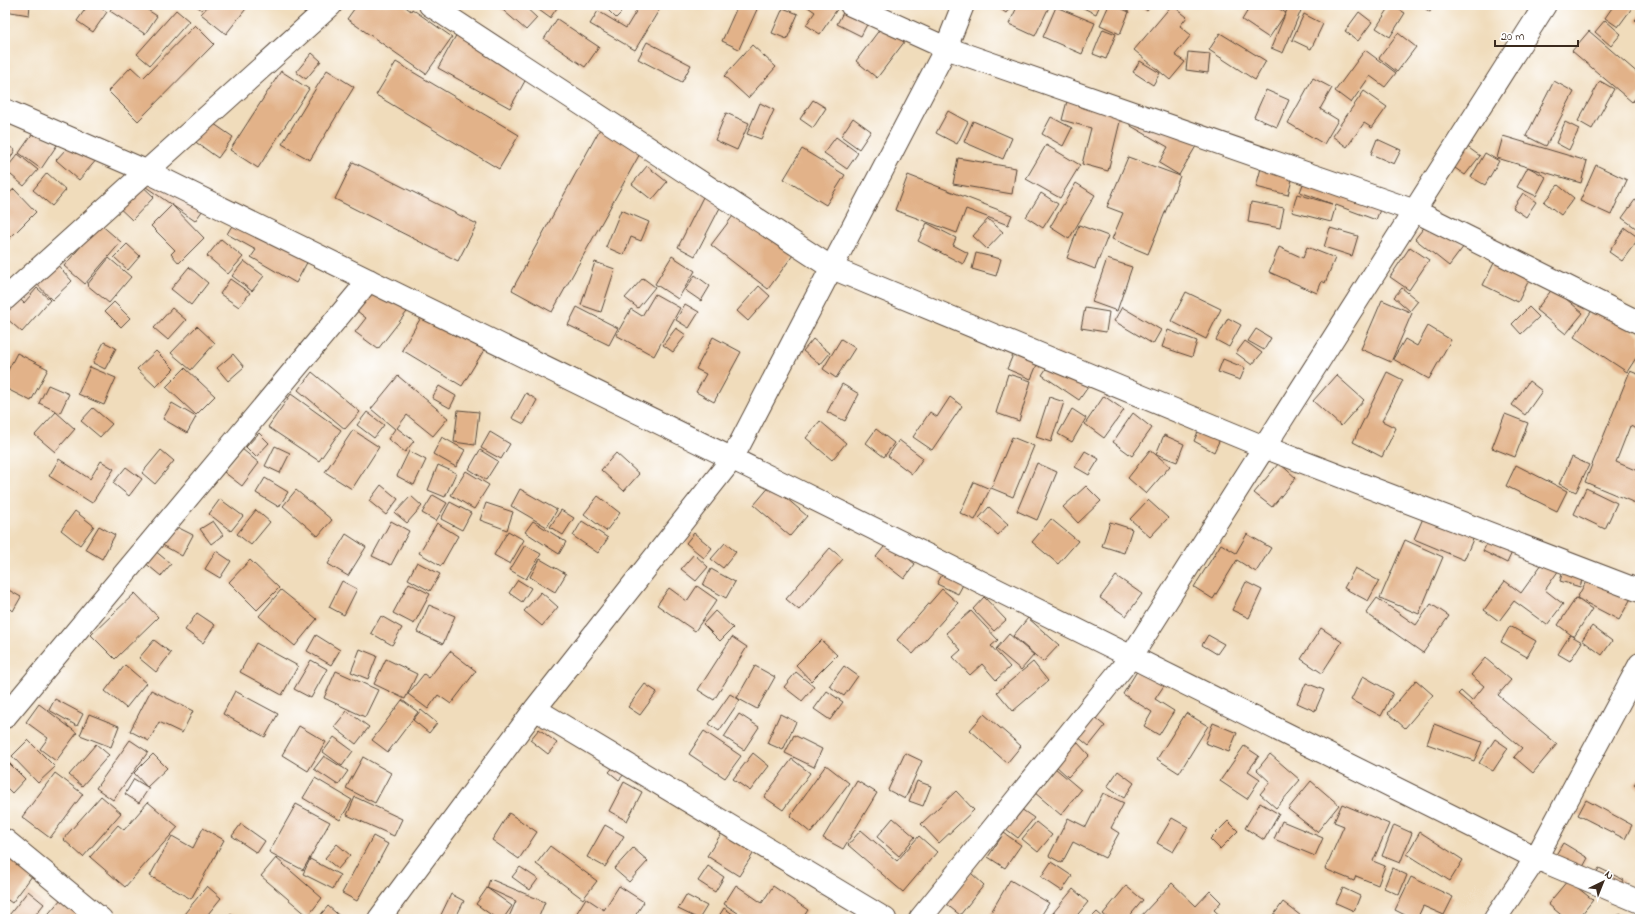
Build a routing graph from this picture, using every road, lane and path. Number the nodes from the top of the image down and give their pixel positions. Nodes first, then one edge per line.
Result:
1 (330, 5) edge
2 (430, 5) edge
3 (851, 5) edge
4 (964, 5) edge
5 (1545, 5) edge
6 (946, 48) junction
7 (5, 110) edge
8 (146, 170) junction
9 (1414, 211) junction
10 (832, 268) junction
11 (369, 280) junction
12 (5, 299) edge
13 (1640, 323) edge
14 (1264, 447) junction
15 (732, 459) junction
16 (1640, 591) edge
17 (1131, 657) junction
18 (1640, 664) edge
19 (535, 709) junction
20 (5, 717) edge
21 (5, 840) edge
22 (1536, 858) junction
23 (1640, 902) edge
24 (101, 919) edge
25 (379, 919) edge
26 (884, 919) edge
27 (920, 919) edge
28 (1495, 919) edge

1 - 8 street
2 - 10 street
3 - 6 street
4 - 6 street
5 - 9 street
6 - 9 street
6 - 10 street
7 - 8 street
8 - 11 street
8 - 12 street
9 - 13 street
9 - 14 street
10 - 14 street
10 - 15 street
11 - 15 street
11 - 20 street
14 - 16 street
14 - 17 street
15 - 17 street
15 - 19 street
17 - 22 street
17 - 27 street
18 - 22 street
19 - 25 street
19 - 26 street
21 - 24 street
22 - 23 street
22 - 28 street

